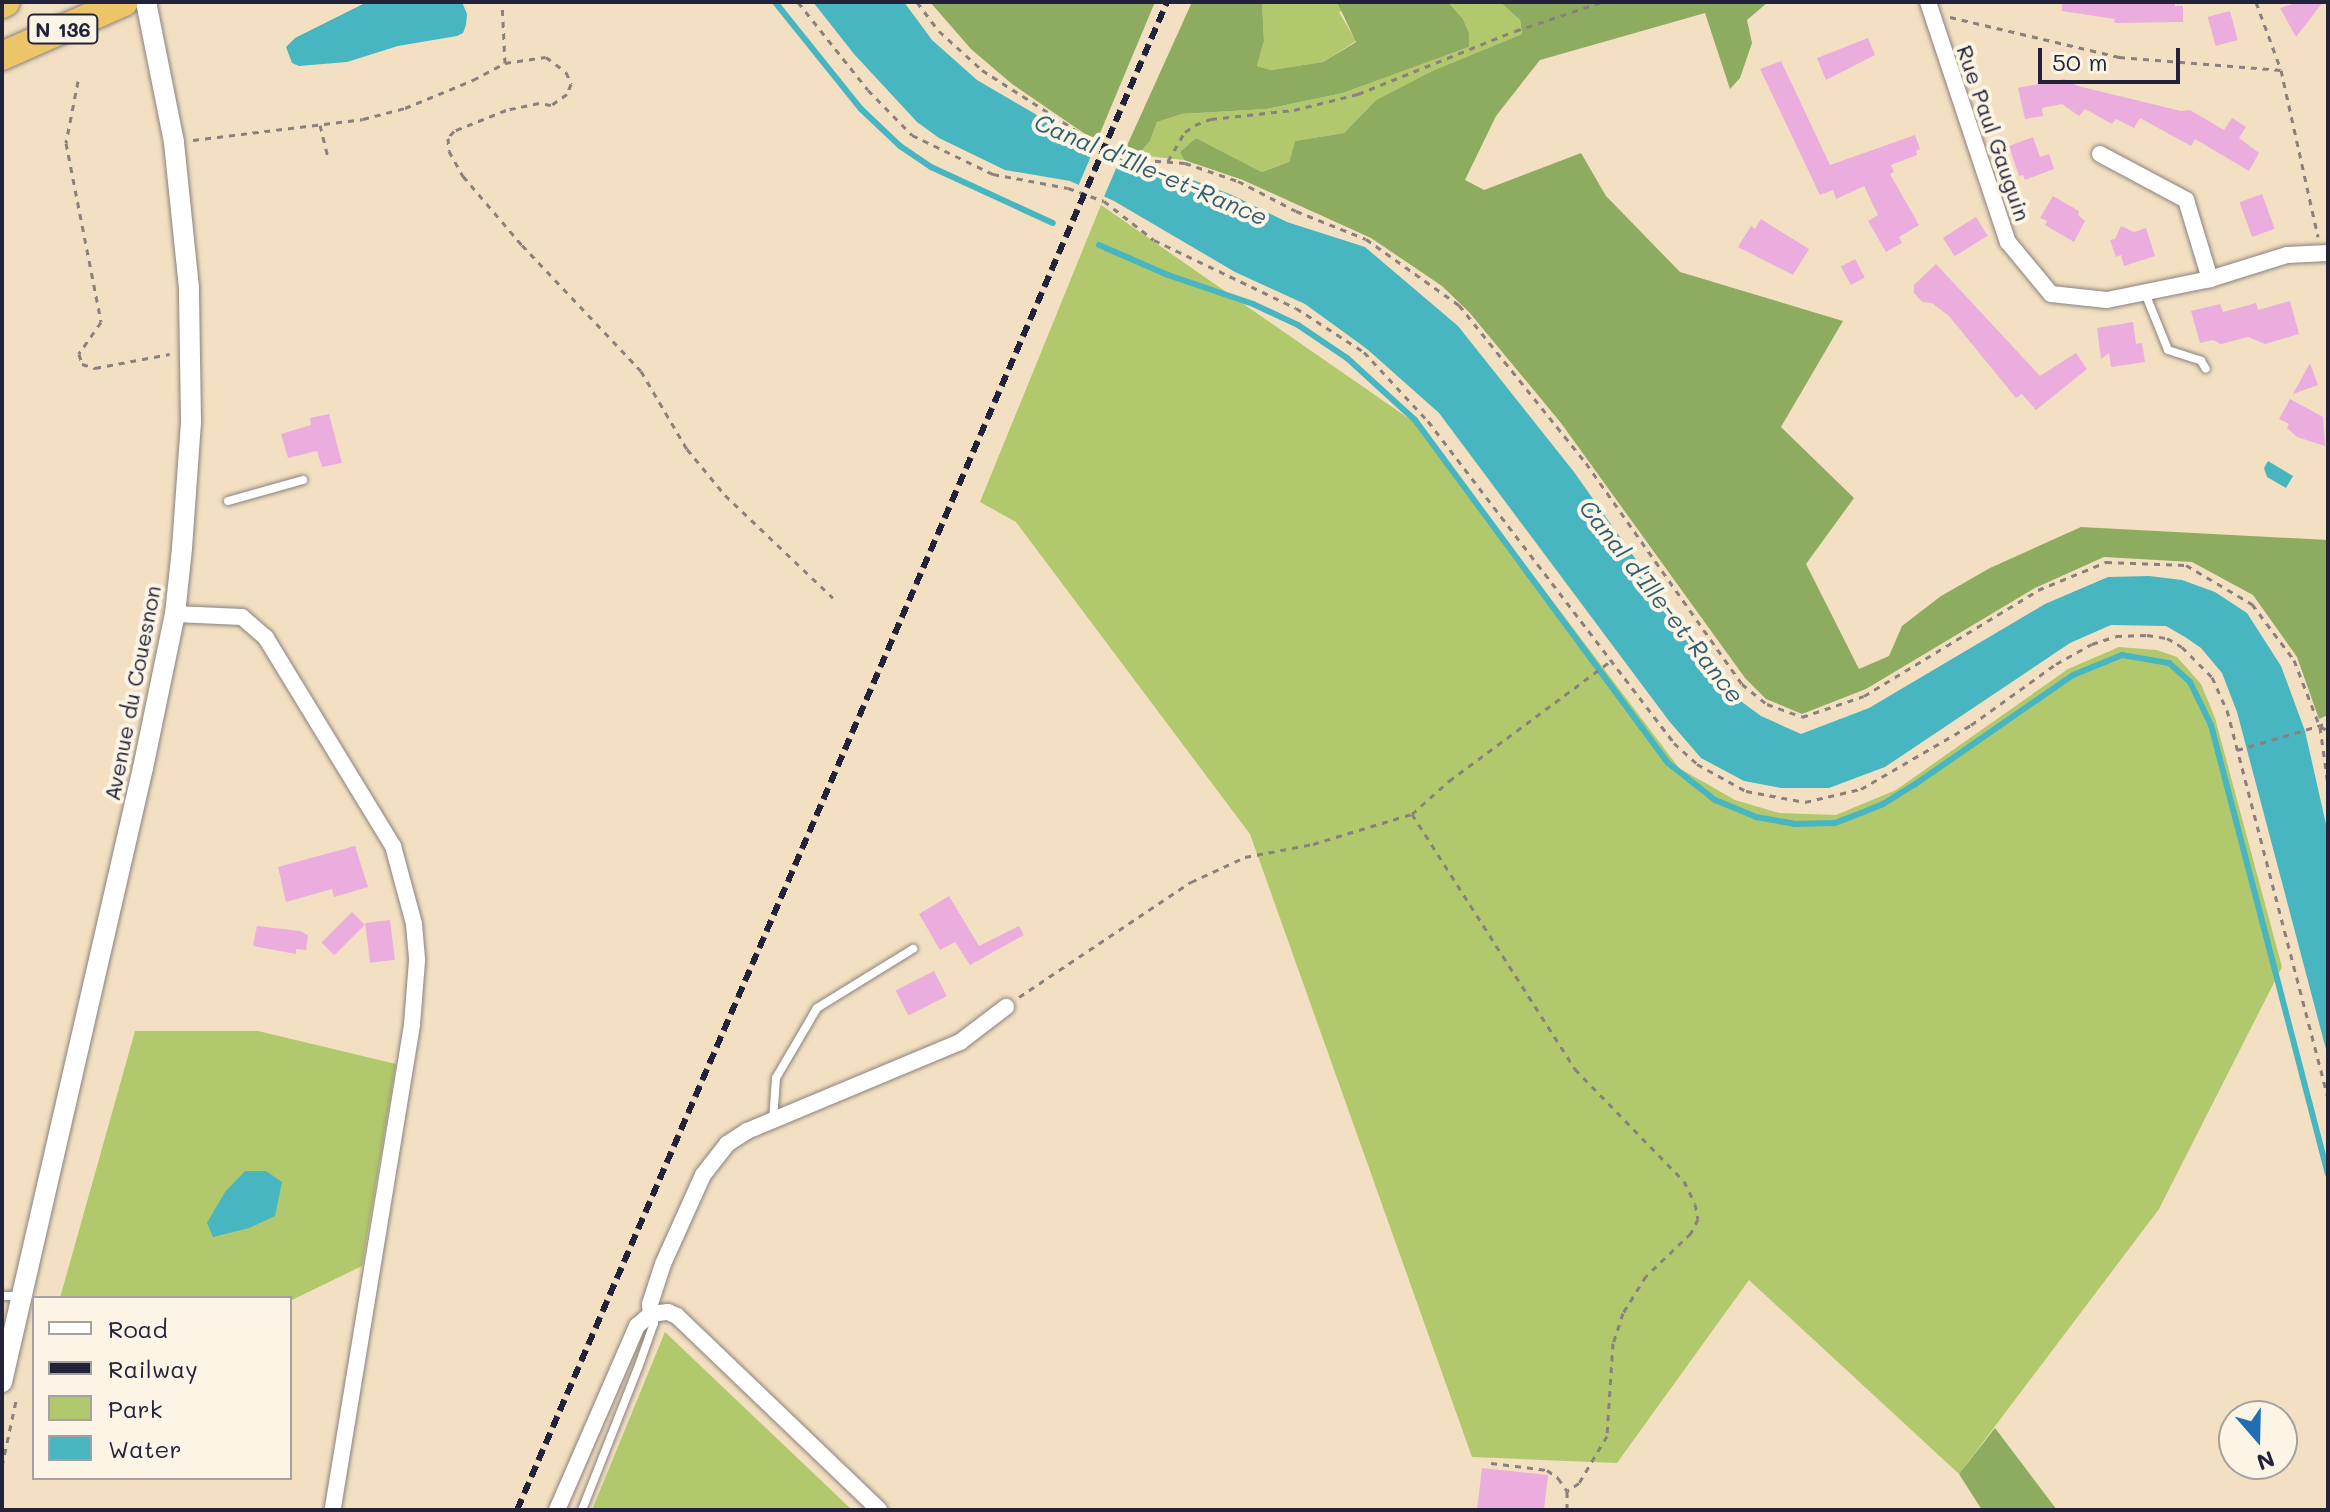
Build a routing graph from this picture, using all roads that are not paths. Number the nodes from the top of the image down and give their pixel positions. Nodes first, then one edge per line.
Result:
1 (124, 2) edge
2 (146, 2) edge
3 (1929, 7) edge
4 (2, 56) edge
5 (2100, 154) dead end
6 (2325, 253) edge
7 (2210, 279) junction
8 (2145, 292) junction
9 (2206, 369) dead end
10 (303, 480) dead end
11 (228, 501) dead end
12 (175, 614) junction
13 (913, 949) dead end
14 (1006, 1007) road end
15 (772, 1122) junction
16 (12, 1296) edge
17 (651, 1314) junction
18 (2, 1382) edge
19 (333, 1510) edge
20 (557, 1510) edge
21 (582, 1510) edge
22 (879, 1510) edge

1 - 4 highway, N 136
2 - 12 street, Avenue du Couesnon
3 - 8 street, Rue Paul Gauguin
5 - 7 street
6 - 7 street, Rue Paul Gauguin
7 - 8 street, Rue Paul Gauguin
8 - 9 lane
10 - 11 lane
12 - 16 street, Avenue du Couesnon
12 - 19 street
13 - 15 lane
14 - 15 street
15 - 17 street
16 - 18 street, Avenue du Couesnon
17 - 20 street
17 - 21 lane
17 - 22 street

